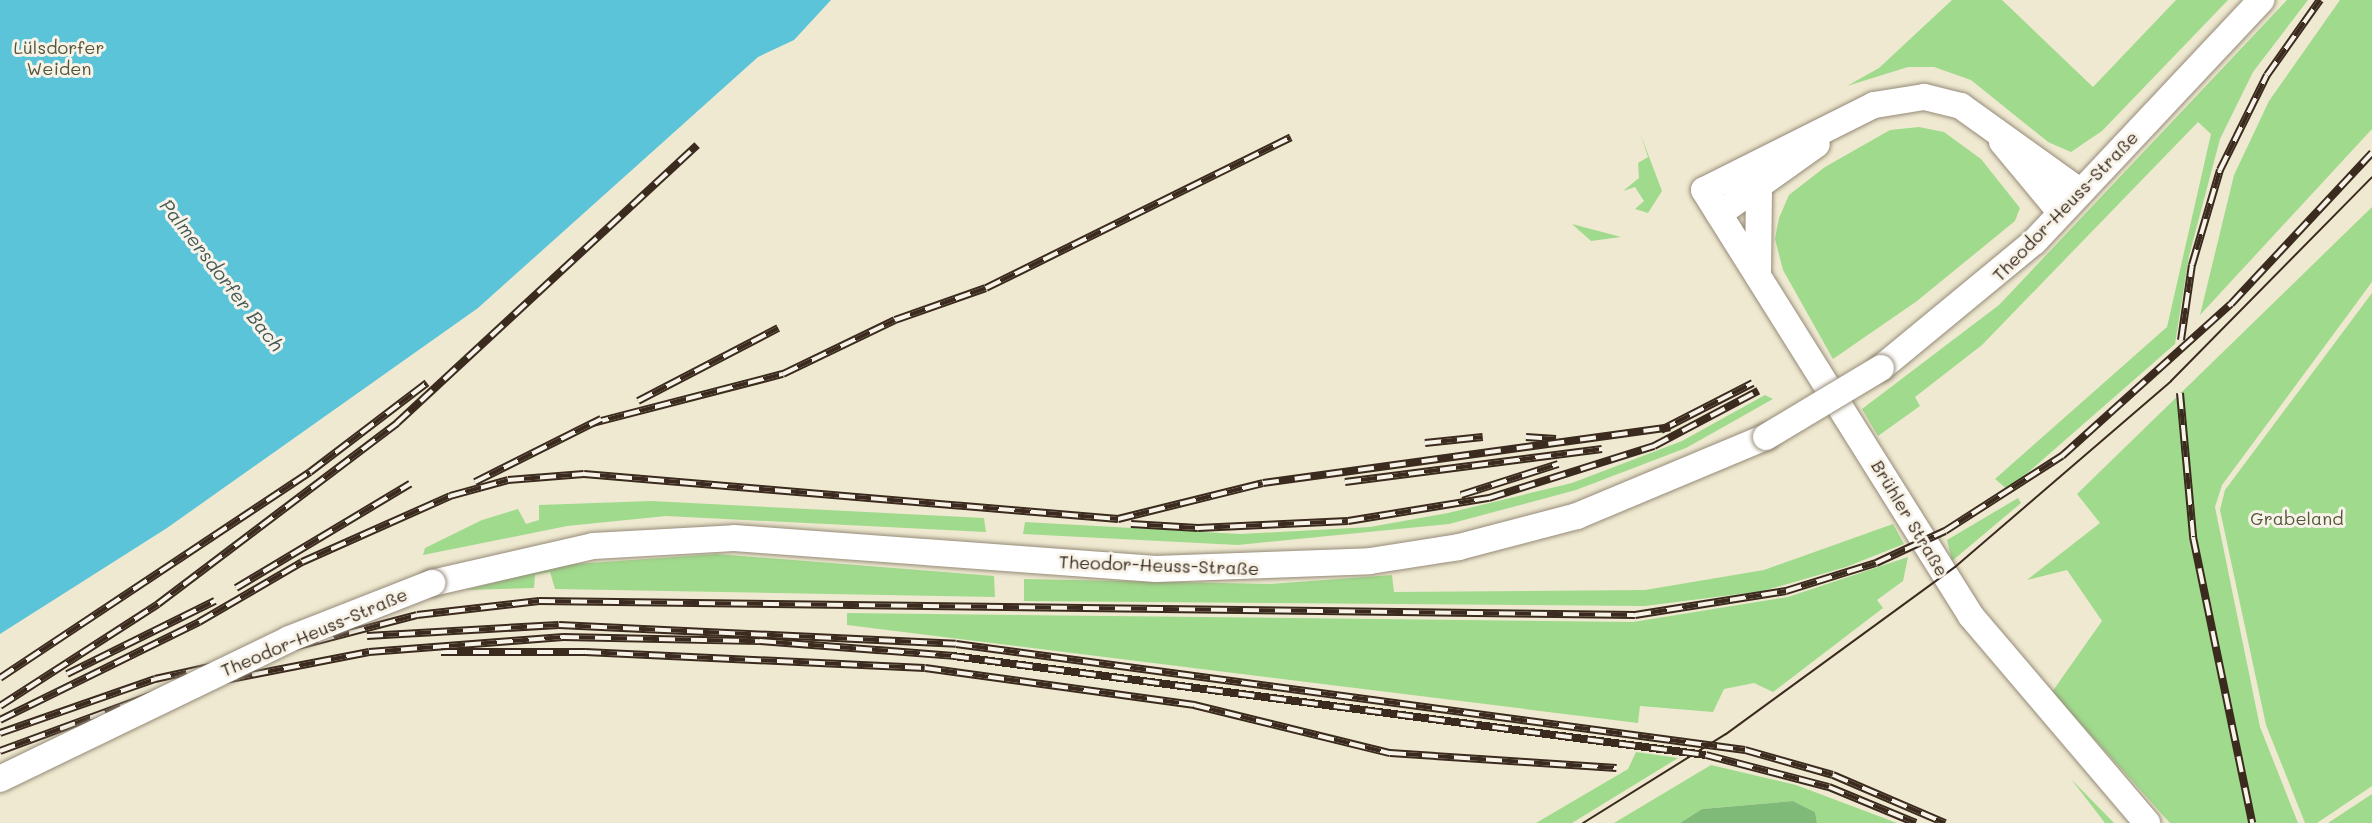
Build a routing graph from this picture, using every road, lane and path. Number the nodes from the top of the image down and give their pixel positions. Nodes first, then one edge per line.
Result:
1 (2260, 0) edge
2 (1856, 114) junction
3 (1989, 124) junction
4 (1759, 191) junction
5 (2081, 192) junction
6 (2061, 213) junction
7 (1719, 214) junction
8 (1759, 278) junction
9 (0, 779) edge
10 (2147, 823) edge

1 - 5 main road, Theodor-Heuss-Straße
2 - 3 main road
2 - 4 main road
2 - 7 main road, Brühler Straße
3 - 5 main road
3 - 6 main road
4 - 7 main road
4 - 8 main road
5 - 6 main road, Theodor-Heuss-Straße
6 - 9 main road, Theodor-Heuss-Straße, bridge
7 - 8 main road, Brühler Straße
8 - 10 main road, Brühler Straße

